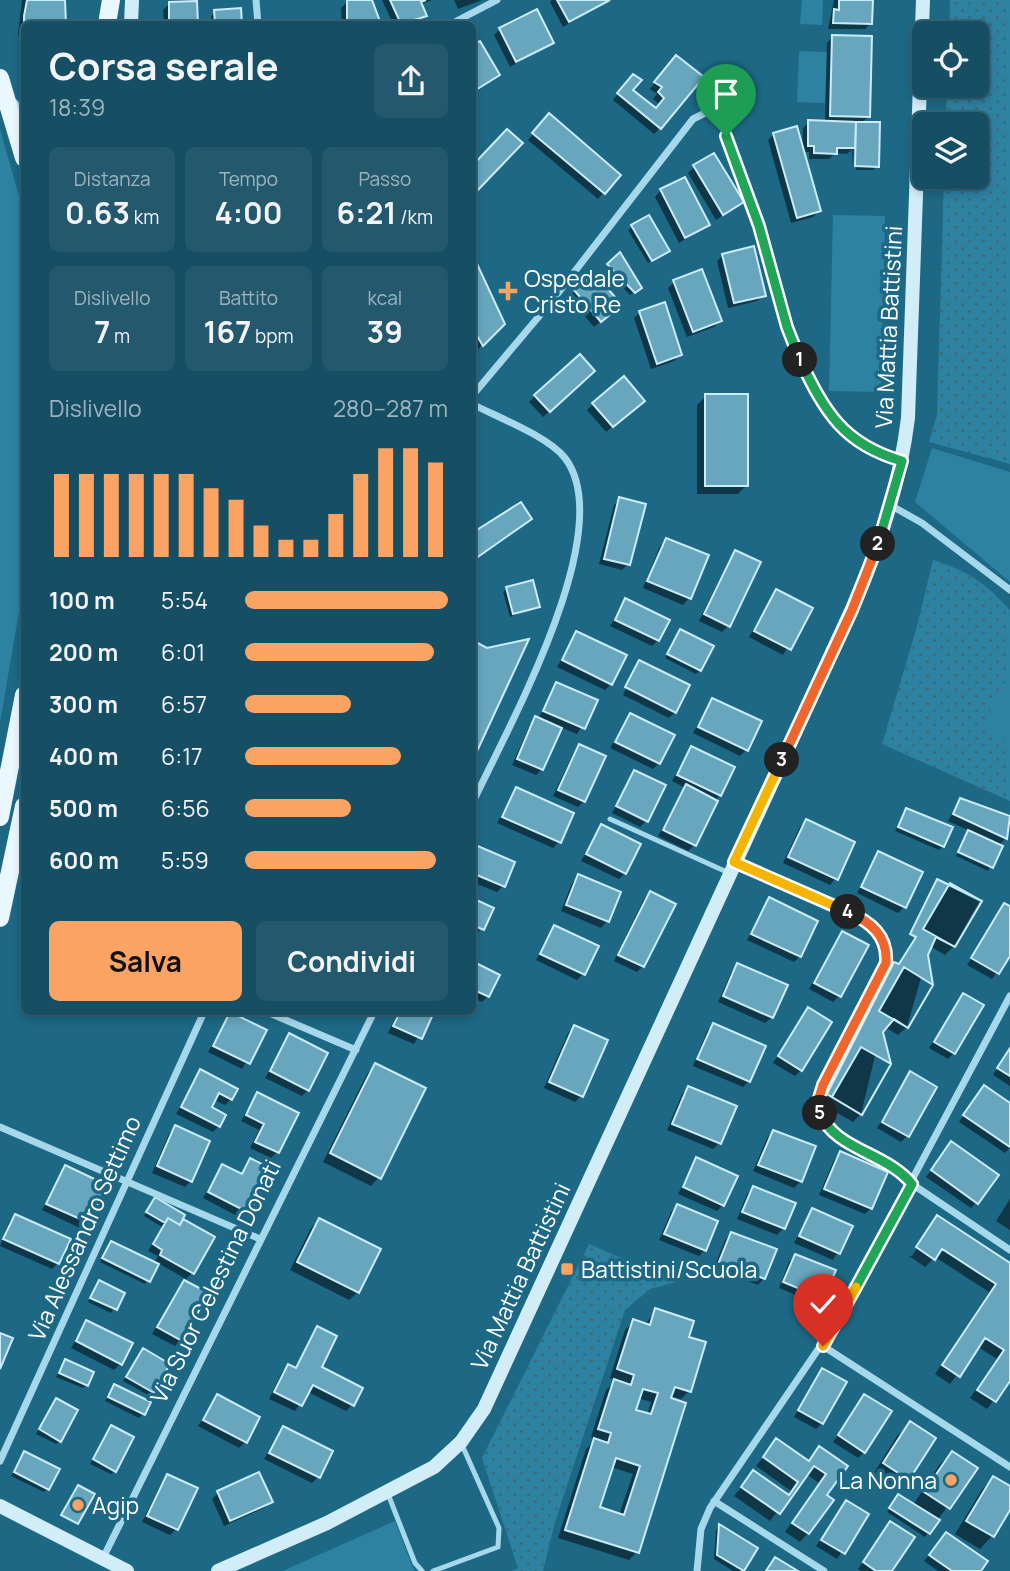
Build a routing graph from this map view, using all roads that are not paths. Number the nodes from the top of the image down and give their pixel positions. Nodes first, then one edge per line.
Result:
1 (111, 0) edge
2 (132, 0) edge
3 (256, 0) edge
4 (496, 0) edge
5 (923, 0) edge
6 (108, 21) edge
7 (113, 21) edge
8 (131, 21) edge
9 (258, 21) edge
10 (457, 21) edge
11 (0, 76) edge
12 (21, 112) edge
13 (21, 148) edge
14 (476, 391) edge
15 (476, 406) edge
16 (902, 461) junction
17 (890, 505) junction
18 (1010, 590) edge
19 (21, 710) edge
20 (476, 795) edge
21 (0, 817) edge
22 (610, 819) dead end
23 (21, 820) edge
24 (732, 867) junction
25 (0, 918) edge
26 (1010, 996) edge
27 (203, 1015) edge
28 (274, 1015) edge
29 (373, 1015) edge
30 (356, 1050) junction
31 (0, 1127) edge
32 (126, 1180) junction
33 (912, 1184) junction
34 (260, 1239) junction
35 (1010, 1250) edge
36 (823, 1346) junction
37 (461, 1442) junction
38 (0, 1461) edge
39 (1010, 1467) edge
40 (388, 1494) junction
41 (714, 1501) junction
42 (0, 1506) edge
43 (100, 1565) edge
44 (127, 1571) edge
45 (218, 1571) edge
46 (422, 1571) edge
47 (433, 1571) edge
48 (697, 1571) edge
49 (824, 1571) edge

1 - 6 main road
1 - 7 street
2 - 8 main road
3 - 9 street
4 - 10 street
5 - 16 main road, Via Mattia Battistini
11 - 12 street
11 - 13 main road
14 - 16 street
15 - 20 street
16 - 17 main road, Via Mattia Battistini
17 - 18 street
17 - 24 main road, Via Mattia Battistini
19 - 21 main road
22 - 24 lane
23 - 25 main road
24 - 33 street
24 - 37 main road, Via Mattia Battistini
26 - 33 street
27 - 32 street, Via Alessandro Settimo
28 - 30 street
29 - 30 street, Via Suor Celestina Donati
30 - 34 street, Via Suor Celestina Donati
31 - 32 street
32 - 34 street
32 - 38 street, Via Alessandro Settimo
33 - 35 street
33 - 36 street
34 - 43 street, Via Suor Celestina Donati
36 - 39 street
36 - 41 street
37 - 40 main road, Via Mattia Battistini
37 - 47 lane
40 - 45 main road, Via Mattia Battistini
40 - 46 lane
41 - 48 street
41 - 49 street
42 - 43 main road
43 - 44 main road

